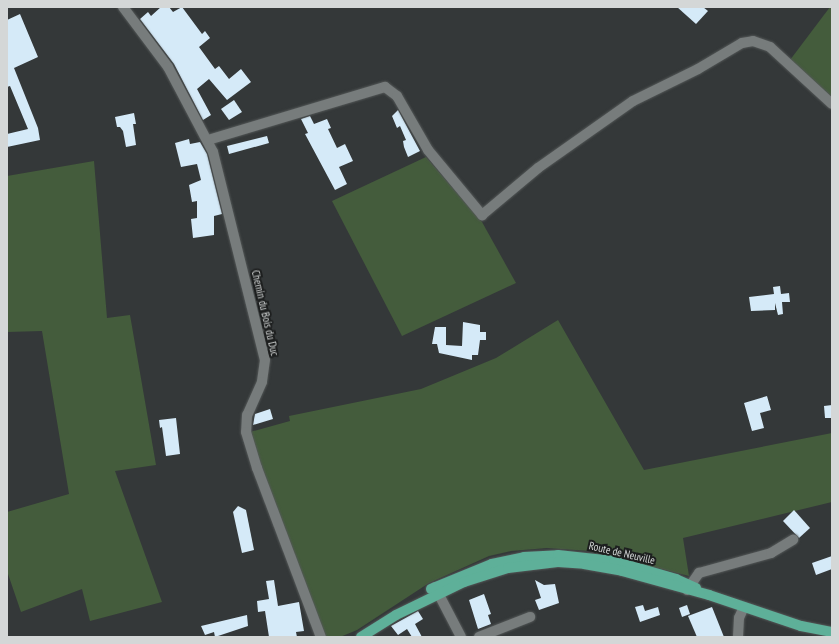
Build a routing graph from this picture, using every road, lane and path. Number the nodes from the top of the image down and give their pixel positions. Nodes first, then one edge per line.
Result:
1 (122, 7) edge
2 (832, 104) edge
3 (208, 140) junction
4 (792, 540) dead end
5 (688, 587) junction
6 (436, 590) junction
7 (744, 607) junction
8 (530, 617) dead end
9 (832, 632) edge
10 (320, 637) edge
11 (361, 637) edge
12 (461, 637) edge
13 (479, 637) edge
14 (738, 637) edge

1 - 3 street, Chemin du Bois du Duc
2 - 3 street
3 - 10 street, Chemin du Bois du Duc
4 - 5 street
5 - 6 main road, Route de Neuville
5 - 7 main road, Route de Neuville
6 - 11 main road, Route de Neuville
6 - 12 street
7 - 9 main road, Route de Neuville
7 - 14 street
8 - 13 street

